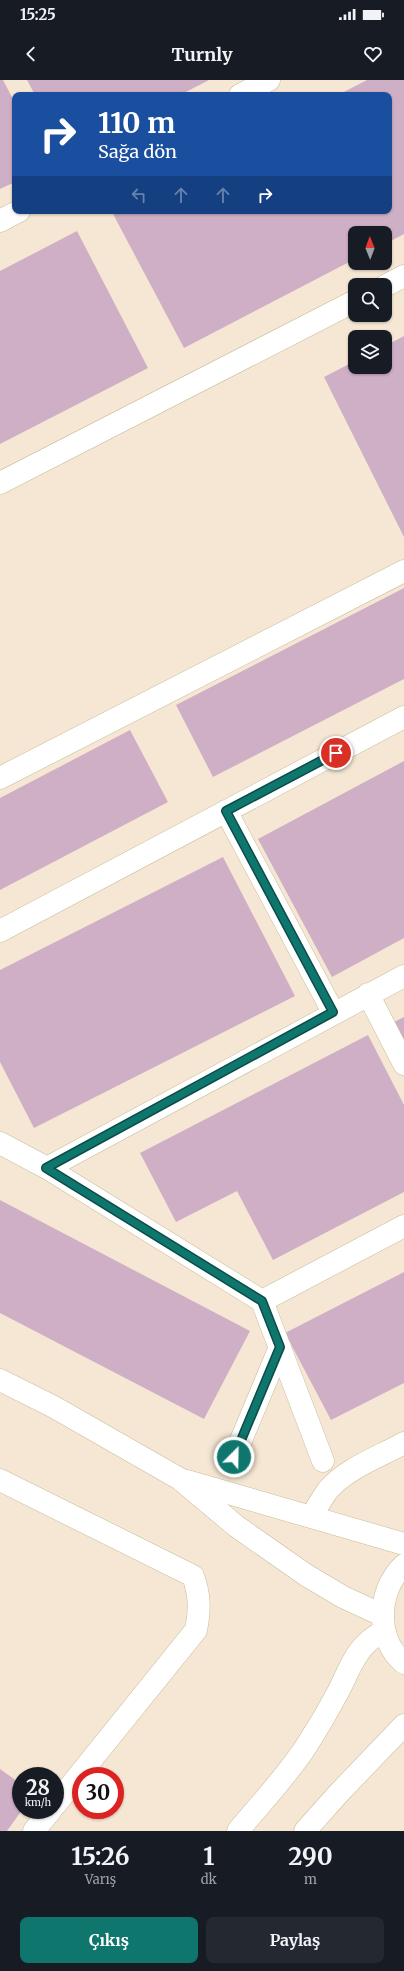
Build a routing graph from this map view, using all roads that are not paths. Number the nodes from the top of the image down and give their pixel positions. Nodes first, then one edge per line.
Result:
1 (269, 80) edge
2 (246, 92) edge
3 (13, 214) edge
4 (0, 221) edge
5 (404, 276) edge
6 (392, 282) edge
7 (348, 305) edge
8 (0, 483) edge
9 (404, 571) edge
10 (404, 716) edge
11 (0, 778) edge
12 (226, 811) junction
13 (0, 931) edge
14 (404, 976) edge
15 (368, 994) junction
16 (333, 1012) junction
17 (404, 1064) edge
18 (0, 1143) edge
19 (46, 1168) junction
20 (404, 1226) edge
21 (262, 1301) junction
22 (280, 1347) junction
23 (0, 1380) edge
24 (404, 1443) edge
25 (234, 1457) dead end
26 (323, 1461) dead end
27 (180, 1479) junction
28 (0, 1480) edge
29 (312, 1516) junction
30 (404, 1544) edge
31 (404, 1565) edge
32 (383, 1623) junction
33 (404, 1664) edge
34 (404, 1725) edge
35 (64, 1794) edge
36 (44, 1819) edge
37 (34, 1831) edge
38 (238, 1831) edge
39 (305, 1831) edge

1 - 2 street
3 - 4 street
5 - 6 street
7 - 8 street
9 - 11 street
10 - 12 street
12 - 13 street
12 - 16 street
14 - 15 street
15 - 16 street
15 - 17 street
16 - 19 street
18 - 19 street
19 - 21 street
20 - 21 street
21 - 22 street
22 - 25 street
22 - 26 street
23 - 27 street
24 - 29 street
27 - 29 street
27 - 32 street
28 - 35 street
29 - 30 street
31 - 32 street
32 - 33 street
32 - 38 street
34 - 39 street
36 - 37 street

